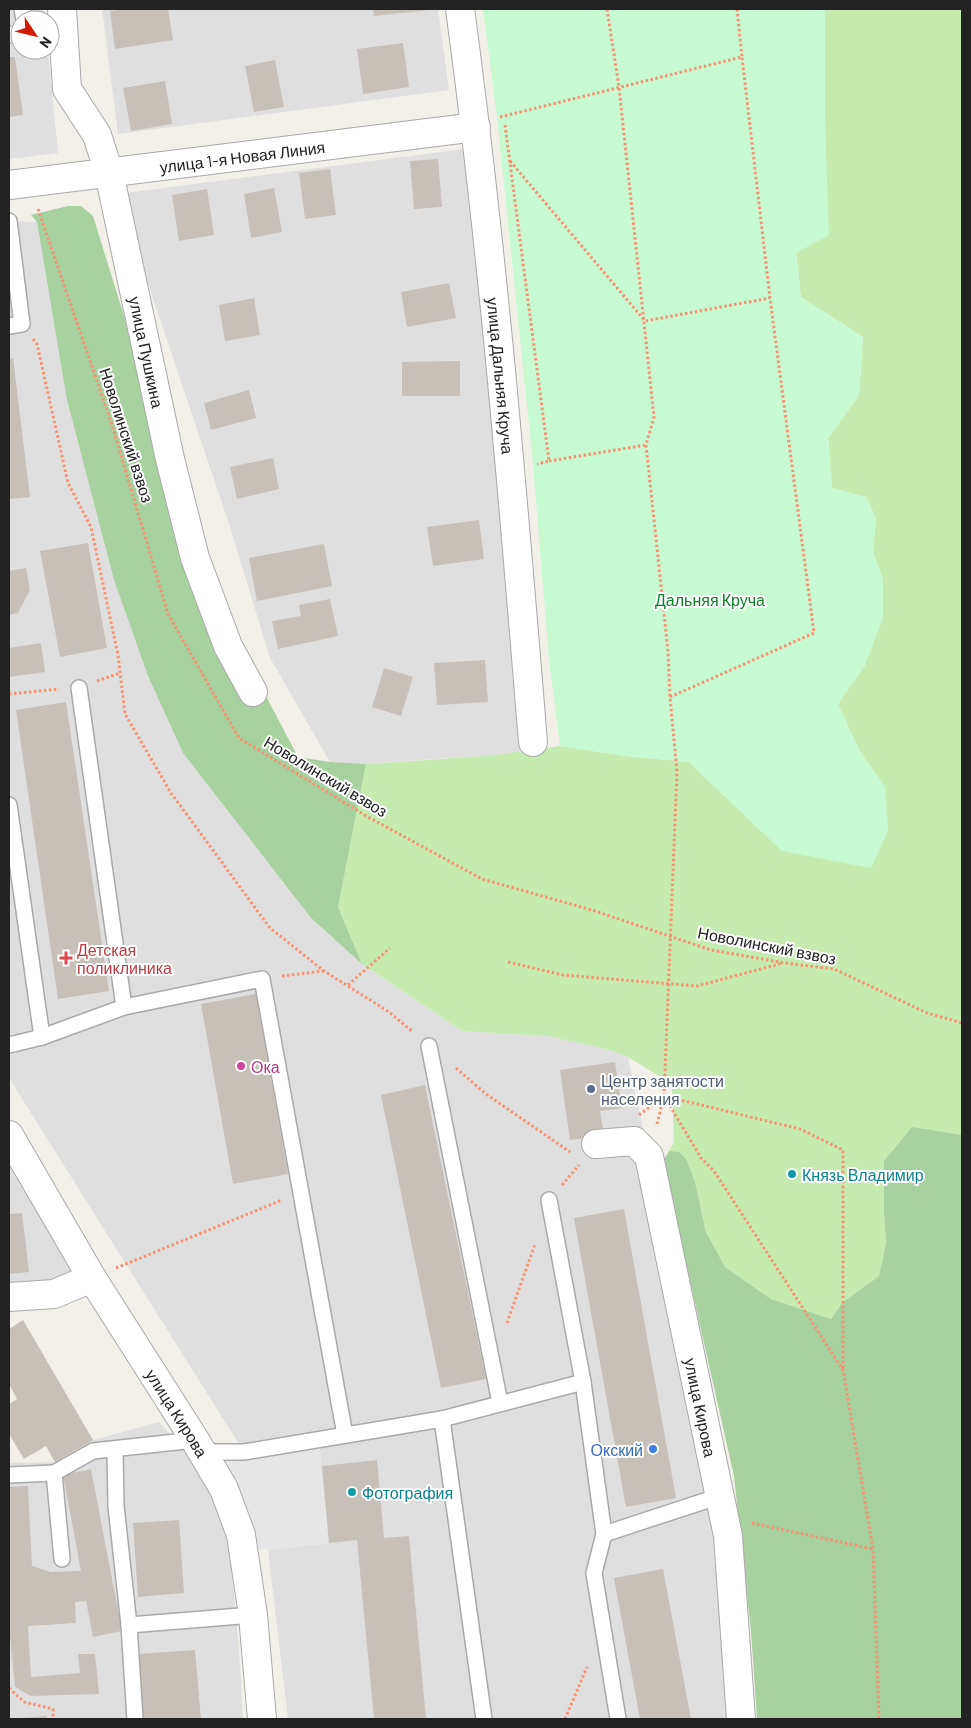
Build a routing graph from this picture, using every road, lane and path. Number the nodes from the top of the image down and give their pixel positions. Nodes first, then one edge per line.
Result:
1 (460, 9) edge
2 (606, 9) edge
3 (736, 9) edge
4 (60, 38) edge
5 (742, 57) junction
6 (619, 87) junction
7 (504, 117) junction
8 (476, 127) junction
9 (510, 162) junction
10 (109, 172) junction
11 (19, 184) edge
12 (9, 221) edge
13 (770, 298) junction
14 (645, 321) junction
15 (15, 325) edge
16 (646, 445) junction
17 (549, 461) junction
18 (513, 492) junction
19 (79, 688) dead end
20 (253, 692) dead end
21 (670, 697) junction
22 (533, 742) dead end
23 (9, 805) edge
24 (390, 948) dead end
25 (508, 962) dead end
26 (785, 963) junction
27 (324, 971) junction
28 (262, 978) junction
29 (348, 985) junction
30 (124, 1007) junction
31 (962, 1023) edge
32 (42, 1037) junction
33 (9, 1045) edge
34 (429, 1046) junction
35 (664, 1096) junction
36 (633, 1120) dead end
37 (9, 1135) edge
38 (589, 1153) junction
39 (649, 1156) junction
40 (301, 1192) junction
41 (549, 1200) joint
42 (536, 1241) dead end
43 (92, 1278) junction
44 (9, 1297) edge
45 (492, 1364) junction
46 (843, 1370) junction
47 (583, 1382) junction
48 (500, 1403) junction
49 (442, 1419) junction
50 (345, 1435) junction
51 (199, 1446) junction
52 (115, 1449) junction
53 (54, 1473) junction
54 (9, 1475) edge
55 (722, 1506) junction
56 (604, 1534) junction
57 (873, 1548) junction
58 (62, 1559) dead end
59 (253, 1615) junction
60 (129, 1625) junction
61 (603, 1628) junction
62 (9, 1688) edge
63 (53, 1719) edge
64 (135, 1719) edge
65 (262, 1719) edge
66 (484, 1719) edge
67 (565, 1719) edge
68 (618, 1719) edge
69 (741, 1719) edge
70 (879, 1719) edge

1 - 8 street, улица Дальняя Круча
2 - 6 path
3 - 5 path
4 - 10 street, улица Пушкина
5 - 6 path
5 - 13 path
6 - 7 path
6 - 14 path
7 - 8 path
7 - 9 path
8 - 10 street, улица 1-я Новая Линия
8 - 18 street, улица Дальняя Круча
9 - 14 path
9 - 17 path
10 - 11 street, улица 1-я Новая Линия
10 - 20 street, улица Пушкина
11 - 26 path, Новолинский взвоз
12 - 15 lane
13 - 14 path
13 - 21 path
14 - 16 path
15 - 27 path
16 - 17 path
16 - 21 path
17 - 18 path
18 - 22 street, улица Дальняя Круча
19 - 30 lane
21 - 35 path, bridge
23 - 32 lane
24 - 29 path
25 - 26 path
26 - 31 path, Новолинский взвоз
27 - 28 path
27 - 29 path
28 - 30 lane
28 - 40 lane
29 - 34 path
30 - 32 lane
32 - 33 lane
34 - 38 path
34 - 45 lane
35 - 36 path
35 - 39 path
35 - 46 path
35 - 46 path
37 - 43 street, улица Кирова
38 - 39 street
38 - 41 path
39 - 55 street, улица Кирова
40 - 43 path
40 - 50 lane
41 - 47 lane
42 - 45 path
43 - 44 street
43 - 51 street, улица Кирова
45 - 48 lane
46 - 57 path
47 - 48 lane
47 - 56 lane
48 - 49 lane
49 - 50 lane
49 - 66 lane
50 - 51 lane
51 - 52 lane
51 - 59 street, улица Кирова
52 - 53 lane
52 - 60 lane
53 - 54 lane
53 - 58 lane
55 - 56 lane
55 - 57 path
55 - 69 street, улица Кирова
56 - 61 lane
57 - 70 path
59 - 60 lane
59 - 65 street, улица Кирова
60 - 64 lane
61 - 67 path
61 - 68 lane
62 - 63 path

